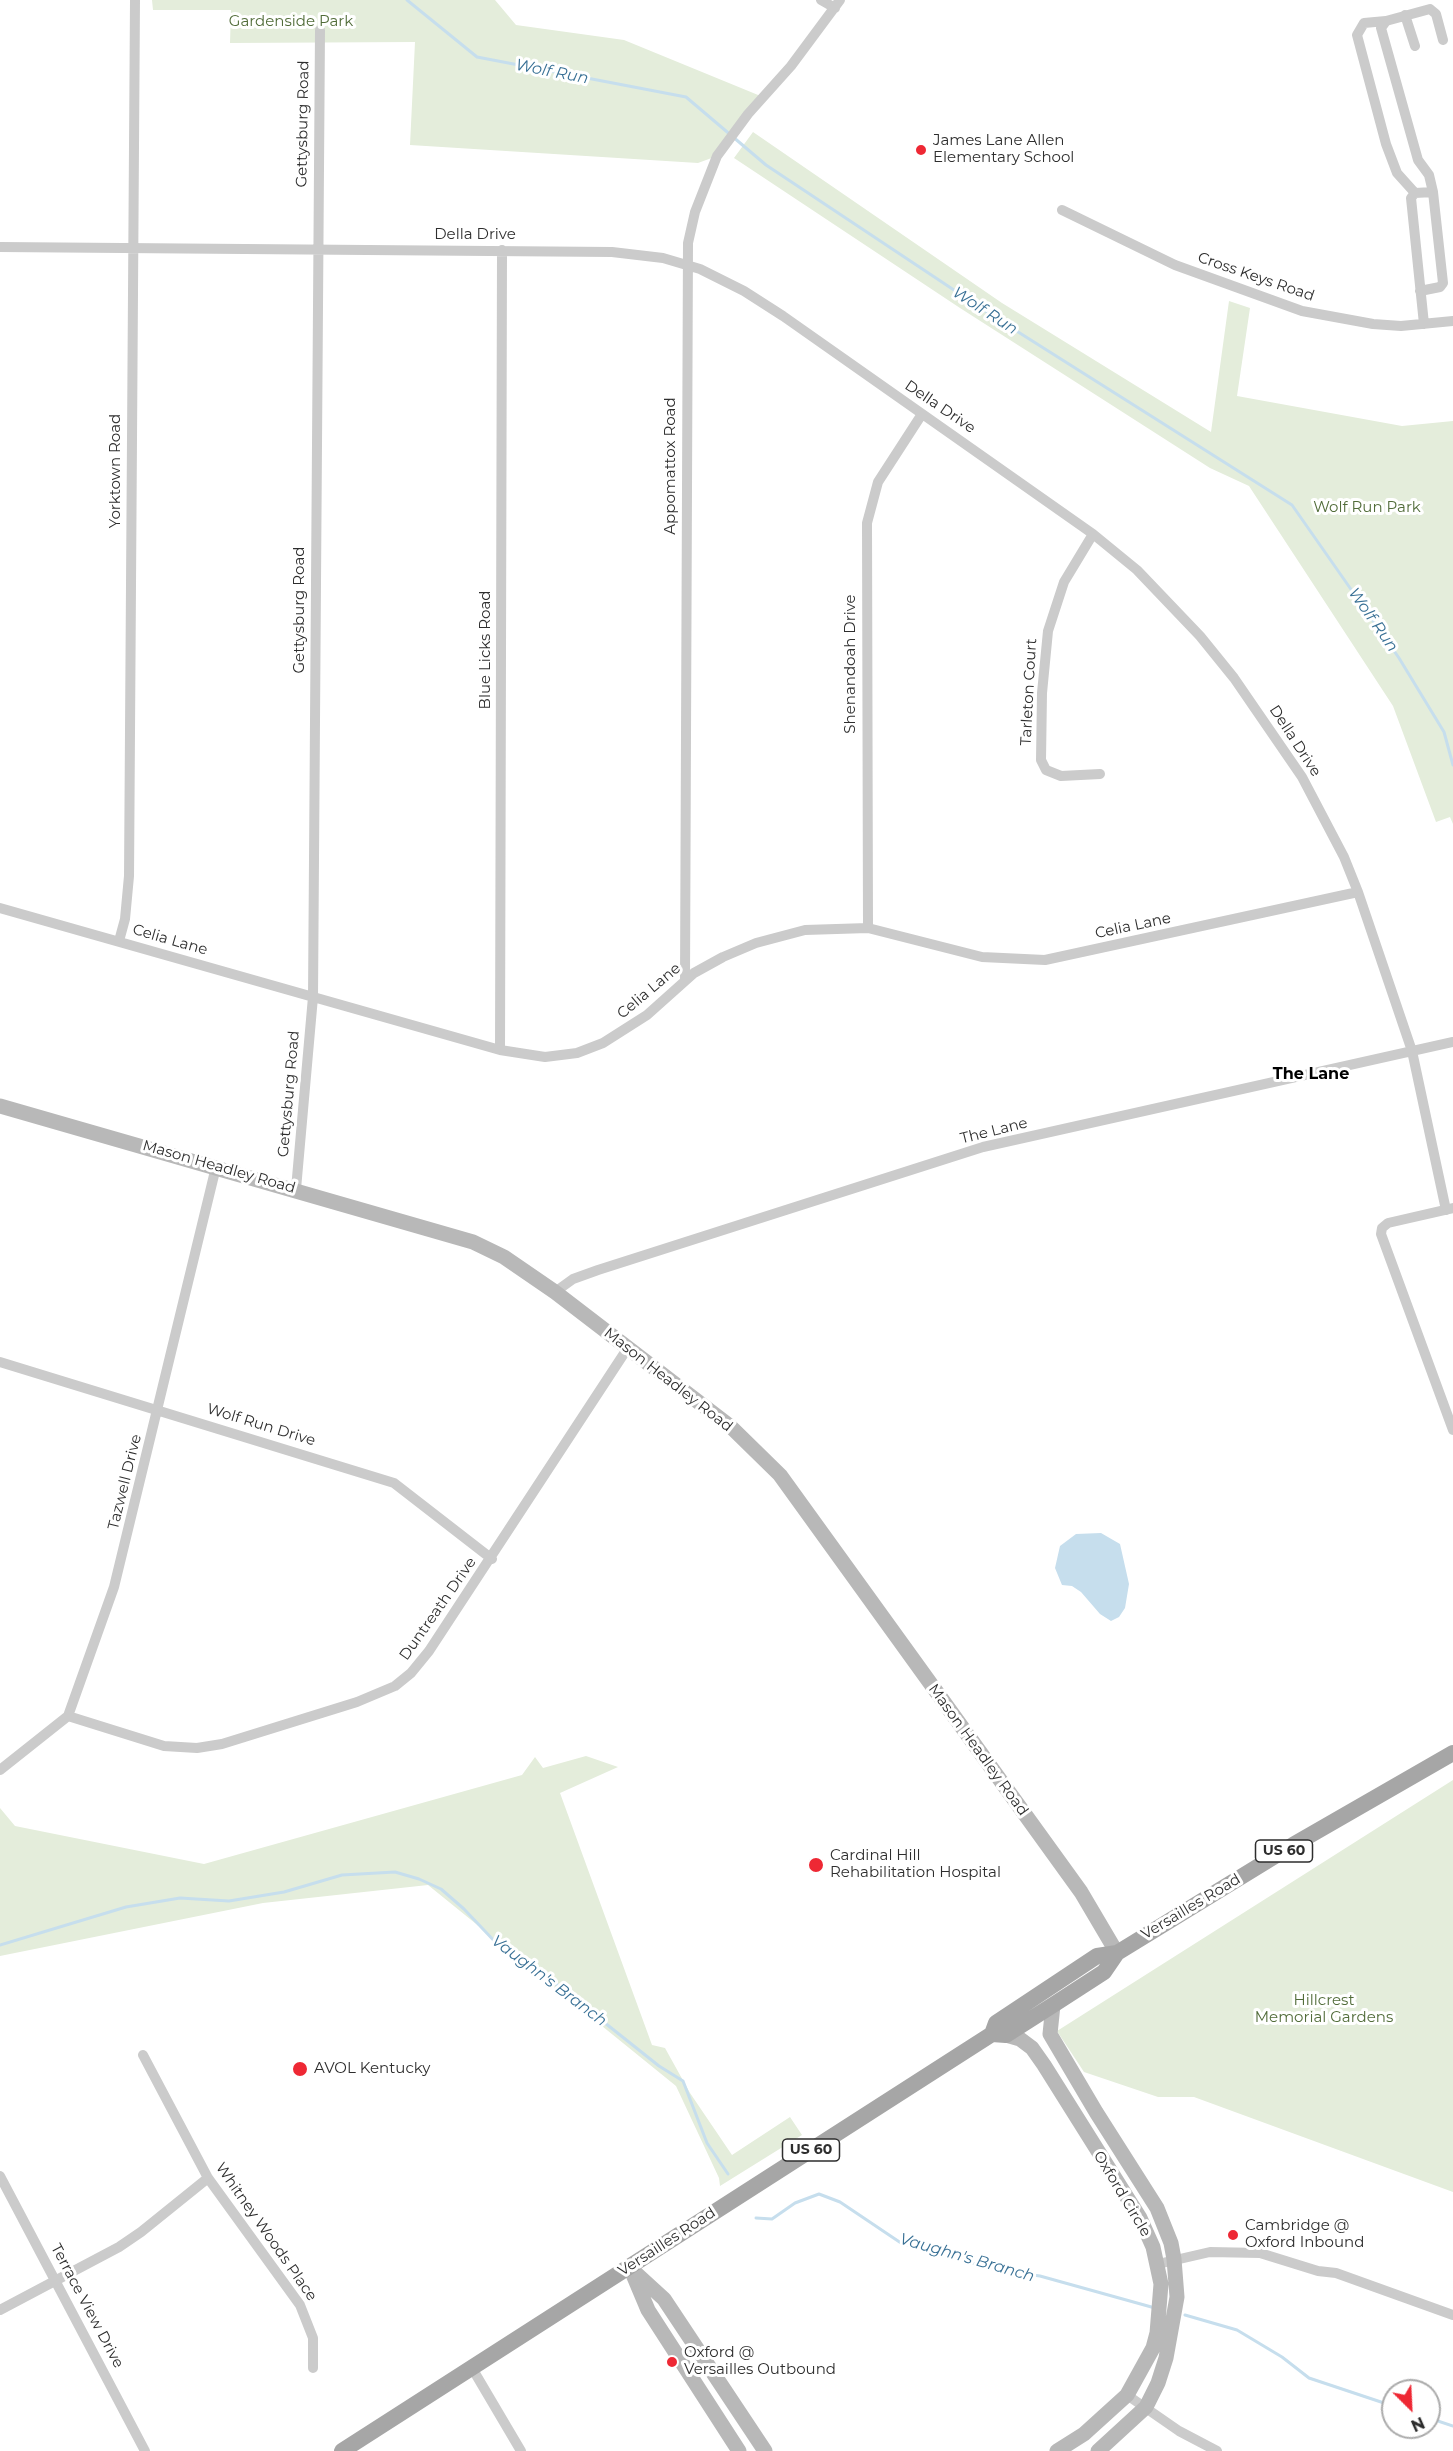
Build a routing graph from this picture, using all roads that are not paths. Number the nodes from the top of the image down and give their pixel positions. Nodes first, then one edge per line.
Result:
1 (135, 0) edge
2 (821, 0) edge
3 (837, 4) edge
4 (1405, 15) junction
5 (1386, 21) junction
6 (320, 30) dead end
7 (1443, 40) dead end
8 (1415, 46) dead end
9 (1433, 192) junction
10 (1415, 193) junction
11 (1062, 210) dead end
12 (0, 247) edge
13 (132, 248) junction
14 (316, 249) junction
15 (502, 250) junction
16 (686, 264) junction
17 (1420, 291) junction
18 (1453, 321) edge
19 (1424, 324) junction
20 (922, 414) junction
21 (1093, 534) junction
22 (1100, 774) dead end
23 (1358, 892) junction
24 (0, 908) edge
25 (868, 928) junction
26 (119, 941) junction
27 (685, 980) junction
28 (313, 997) junction
29 (1453, 1042) edge
30 (500, 1050) junction
31 (1412, 1051) junction
32 (0, 1106) edge
33 (216, 1167) junction
34 (296, 1189) junction
35 (1449, 1209) edge
36 (555, 1292) junction
37 (627, 1348) junction
38 (0, 1362) edge
39 (159, 1409) junction
40 (1451, 1416) edge
41 (1453, 1430) edge
42 (492, 1559) junction
43 (68, 1716) junction
44 (1453, 1753) edge
45 (0, 1770) edge
46 (1117, 1953) junction
47 (1053, 2005) junction
48 (999, 2034) junction
49 (143, 2055) dead end
50 (0, 2176) edge
51 (208, 2178) junction
52 (1174, 2259) junction
53 (1158, 2264) junction
54 (629, 2267) junction
55 (57, 2280) junction
56 (0, 2310) edge
57 (1453, 2315) edge
58 (313, 2368) dead end
59 (472, 2368) junction
60 (1127, 2396) junction
61 (1146, 2407) junction
62 (145, 2451) edge
63 (342, 2451) edge
64 (521, 2451) edge
65 (739, 2451) edge
66 (765, 2451) edge
67 (1057, 2451) edge
68 (1098, 2451) edge
69 (1216, 2451) edge

1 - 13 street, Yorktown Road
2 - 3 street
3 - 16 street, Appomattox Road
4 - 5 street
4 - 7 street
4 - 8 street
5 - 9 street
5 - 10 street
6 - 14 street, Gettysburg Road
9 - 10 street
9 - 17 street
10 - 17 street
11 - 19 street, Cross Keys Road
12 - 13 street, Della Drive
13 - 14 street, Della Drive
13 - 26 street, Yorktown Road
14 - 15 street, Della Drive
14 - 28 street, Gettysburg Road
15 - 16 street, Della Drive
15 - 30 street, Blue Licks Road
16 - 20 street, Della Drive
16 - 27 street, Appomattox Road
17 - 19 street
18 - 19 street, Cross Keys Road
20 - 21 street, Della Drive
20 - 25 street, Shenandoah Drive
21 - 22 street, Tarleton Court
21 - 23 street, Della Drive
23 - 25 street, Celia Lane
23 - 31 street, Della Drive
24 - 26 street, Celia Lane
25 - 27 street, Celia Lane
26 - 28 street, Celia Lane
27 - 30 street, Celia Lane
28 - 30 street, Celia Lane
28 - 34 street, Gettysburg Road
29 - 31 street, The Lane
31 - 35 street, Della Drive
31 - 36 street, The Lane
32 - 33 main road, Mason Headley Road
33 - 34 main road, Mason Headley Road
33 - 39 street, Tazwell Drive
34 - 36 main road, Mason Headley Road
35 - 40 street
36 - 37 main road, Mason Headley Road
37 - 42 street, Duntreath Drive
37 - 46 main road, Mason Headley Road
38 - 39 street, Wolf Run Drive
39 - 42 street, Wolf Run Drive
39 - 43 street, Tazwell Drive
40 - 41 street
42 - 43 street, Duntreath Drive
43 - 45 street
44 - 46 main road, Versailles Road / US 60
46 - 47 main road, Versailles Road / US 60
46 - 48 main road, Versailles Road / US 60
47 - 48 main road, Versailles Road / US 60
47 - 52 main road, Oxford Circle
48 - 53 main road, Oxford Circle
48 - 54 main road, Versailles Road / US 60
49 - 51 street, Whitney Woods Place
50 - 55 street, Terrace View Drive
51 - 55 street
51 - 58 street, Whitney Woods Place
52 - 53 street
52 - 57 street
52 - 61 main road, Oxford Circle
53 - 60 main road, Oxford Circle
54 - 59 main road, Versailles Road / US 60
54 - 65 main road
54 - 66 main road
55 - 56 street
55 - 62 street, Terrace View Drive
59 - 63 main road, Versailles Road / US 60
59 - 64 street
60 - 61 street
60 - 67 main road, Oxford Circle
61 - 68 main road, Oxford Circle
61 - 69 street

